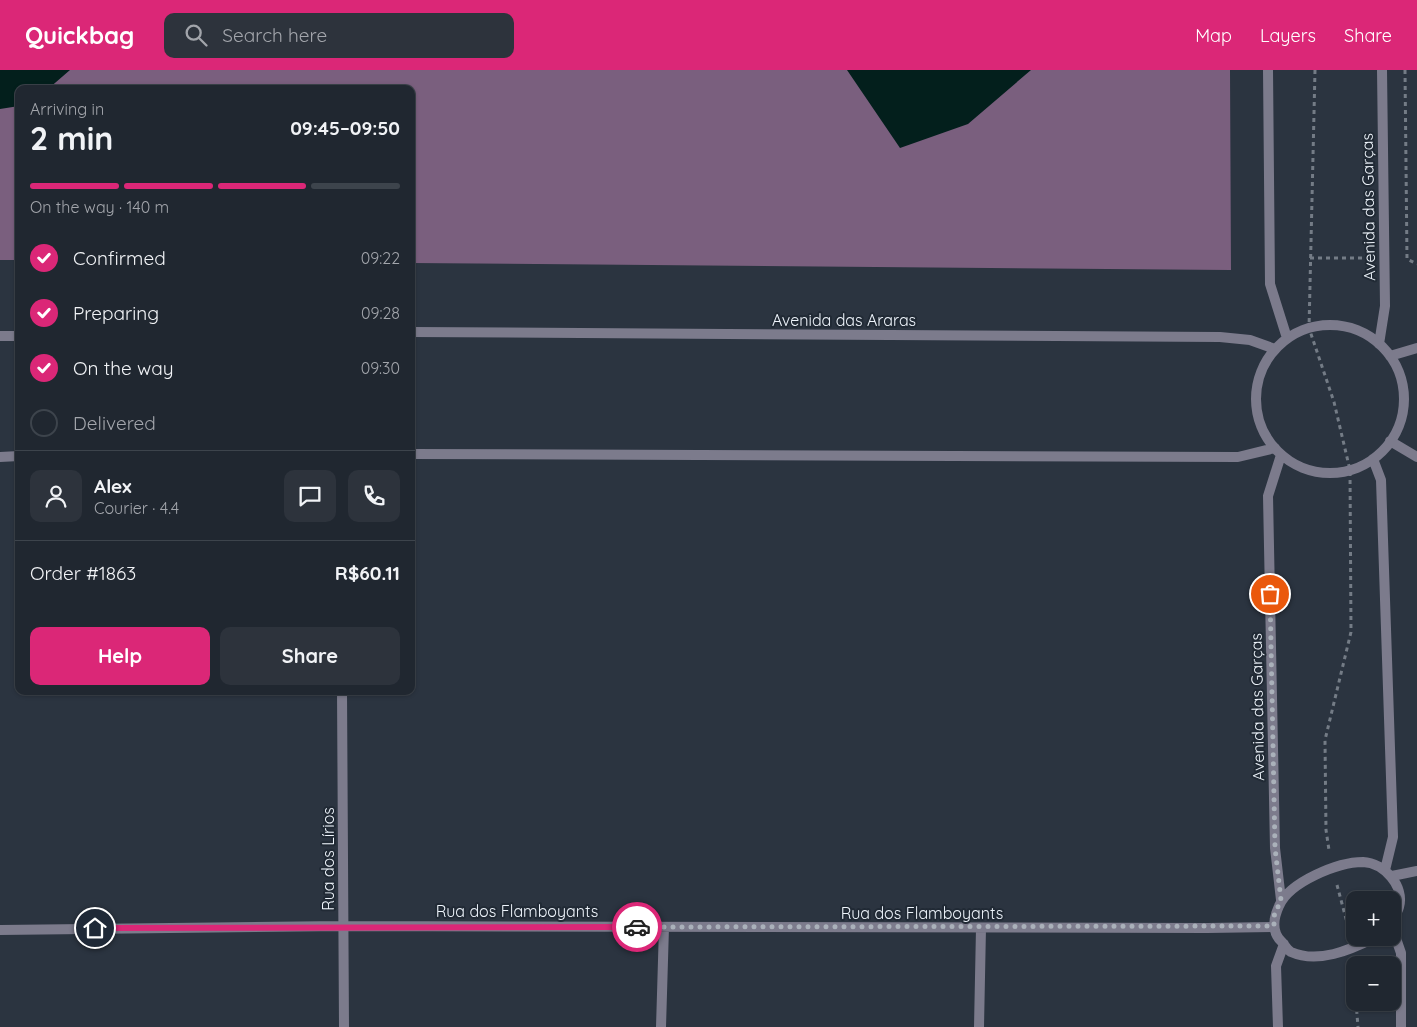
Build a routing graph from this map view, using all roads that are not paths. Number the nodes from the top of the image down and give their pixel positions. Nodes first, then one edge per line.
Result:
1 (1268, 70) edge
2 (1382, 70) edge
3 (415, 332) edge
4 (0, 336) edge
5 (15, 336) edge
6 (1287, 338) junction
7 (1379, 344) junction
8 (1417, 348) edge
9 (1275, 349) junction
10 (1390, 356) junction
11 (1390, 441) junction
12 (1278, 451) junction
13 (415, 454) edge
14 (15, 456) edge
15 (0, 457) edge
16 (1417, 457) edge
17 (1373, 459) junction
18 (342, 695) edge
19 (1417, 871) edge
20 (1388, 873) junction
21 (1398, 891) edge
22 (1281, 900) junction
23 (343, 926) junction
24 (1274, 926) junction
25 (664, 927) junction
26 (981, 928) junction
27 (0, 930) edge
28 (1284, 944) junction
29 (1357, 946) edge
30 (1399, 946) edge
31 (344, 1027) edge
32 (661, 1027) edge
33 (979, 1027) edge
34 (1278, 1027) edge
35 (1401, 1027) edge

1 - 6 street
2 - 7 street, Avenida das Garças
3 - 9 street, Avenida das Araras
4 - 5 street
6 - 7 street
6 - 9 street
7 - 10 street
8 - 10 street
9 - 12 street
10 - 11 street
11 - 16 street
11 - 17 street
12 - 13 street
12 - 17 street
12 - 22 street, Avenida das Garças
14 - 15 street
17 - 20 street
18 - 23 street, Rua dos Lírios
19 - 20 street
20 - 21 street
20 - 22 street
22 - 24 street
23 - 25 street, Rua dos Flamboyants
23 - 27 street, Rua dos Flamboyants
23 - 31 street, Rua dos Lírios
24 - 26 street, Rua dos Flamboyants
24 - 28 street
25 - 26 street, Rua dos Flamboyants
25 - 32 street
26 - 33 street
28 - 29 street
28 - 34 street
30 - 35 street

